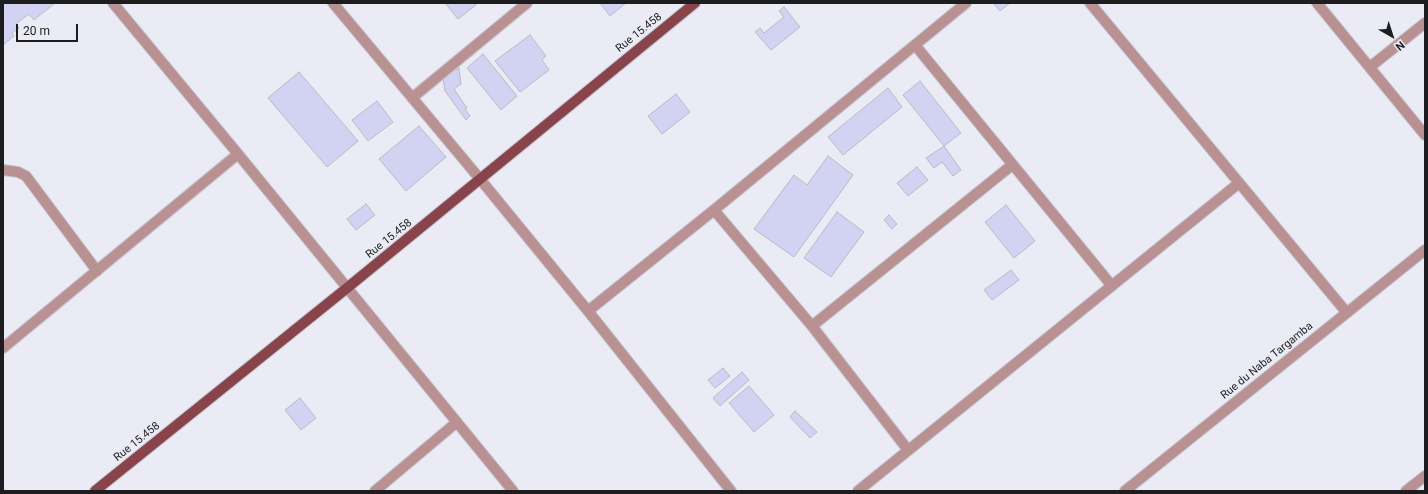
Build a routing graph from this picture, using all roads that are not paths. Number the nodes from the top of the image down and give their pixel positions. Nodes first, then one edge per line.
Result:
1 (113, 3) edge
2 (333, 3) edge
3 (527, 3) edge
4 (695, 3) edge
5 (966, 3) edge
6 (1090, 3) edge
7 (1317, 3) edge
8 (1425, 23) edge
9 (915, 45) junction
10 (1370, 67) junction
11 (412, 98) junction
12 (1425, 135) edge
13 (238, 154) junction
14 (1012, 165) junction
15 (3, 170) edge
16 (480, 179) junction
17 (1239, 183) junction
18 (714, 210) junction
19 (1425, 250) edge
20 (97, 271) junction
21 (1112, 286) junction
22 (347, 288) junction
23 (588, 311) junction
24 (1347, 313) junction
25 (812, 326) junction
26 (3, 348) edge
27 (457, 422) junction
28 (908, 450) junction
29 (1425, 476) edge
30 (95, 491) edge
31 (375, 491) edge
32 (513, 491) edge
33 (731, 491) edge
34 (858, 491) edge
35 (1125, 491) edge
36 (1406, 491) edge

1 - 13 street
2 - 11 street
3 - 11 street
4 - 16 main road, Rue 15.458
5 - 9 street
6 - 17 street
7 - 10 street
8 - 10 street
9 - 14 street
9 - 18 street
10 - 12 street
11 - 16 street
13 - 20 street
13 - 22 street
14 - 21 street
14 - 25 street
15 - 20 street
16 - 22 main road, Rue 15.458
16 - 23 street
17 - 21 street
17 - 24 street
18 - 23 street
18 - 25 street
19 - 24 street, Rue du Naba Targamba
20 - 26 street
21 - 28 street
22 - 27 street
22 - 30 main road, Rue 15.458
23 - 33 street
24 - 35 street, Rue du Naba Targamba
25 - 28 street
27 - 31 street
27 - 32 street
28 - 34 street
29 - 36 street

